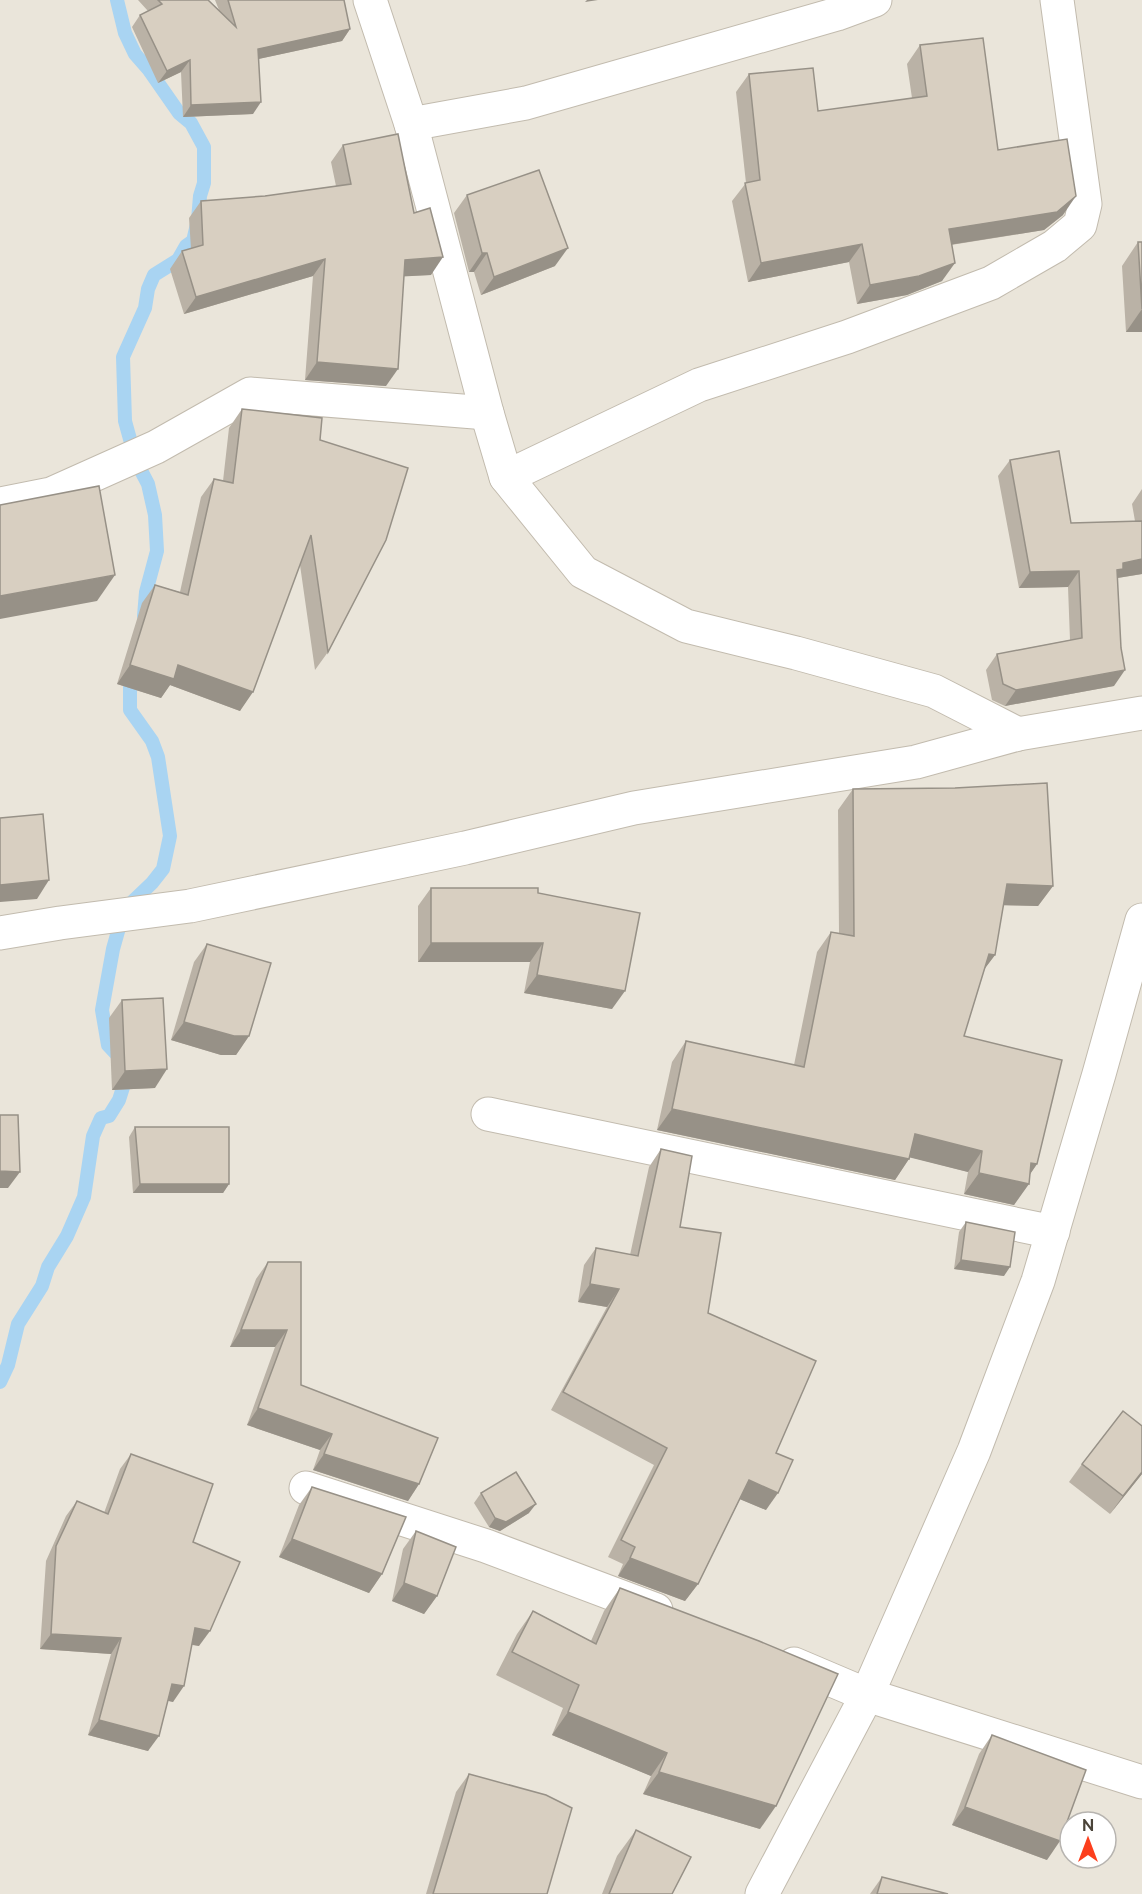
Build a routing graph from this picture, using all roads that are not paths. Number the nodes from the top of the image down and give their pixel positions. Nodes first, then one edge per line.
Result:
1 (370, 0) edge
2 (876, 0) edge
3 (1058, 0) edge
4 (411, 124) junction
5 (487, 413) junction
6 (506, 477) junction
7 (0, 504) edge
8 (1142, 713) edge
9 (1018, 734) junction
10 (1142, 920) edge
11 (0, 933) edge
12 (488, 1114) dead end
13 (1053, 1232) junction
14 (306, 1488) dead end
15 (683, 1620) edge
16 (771, 1654) edge
17 (867, 1695) junction
18 (1142, 1782) edge
19 (762, 1894) edge

1 - 4 street
2 - 4 street
3 - 6 street
4 - 5 street
5 - 6 street
5 - 7 street
6 - 9 street
8 - 9 street
9 - 11 street
10 - 13 street
12 - 13 street
13 - 17 street
14 - 15 street
16 - 17 street
17 - 18 street
17 - 19 street

